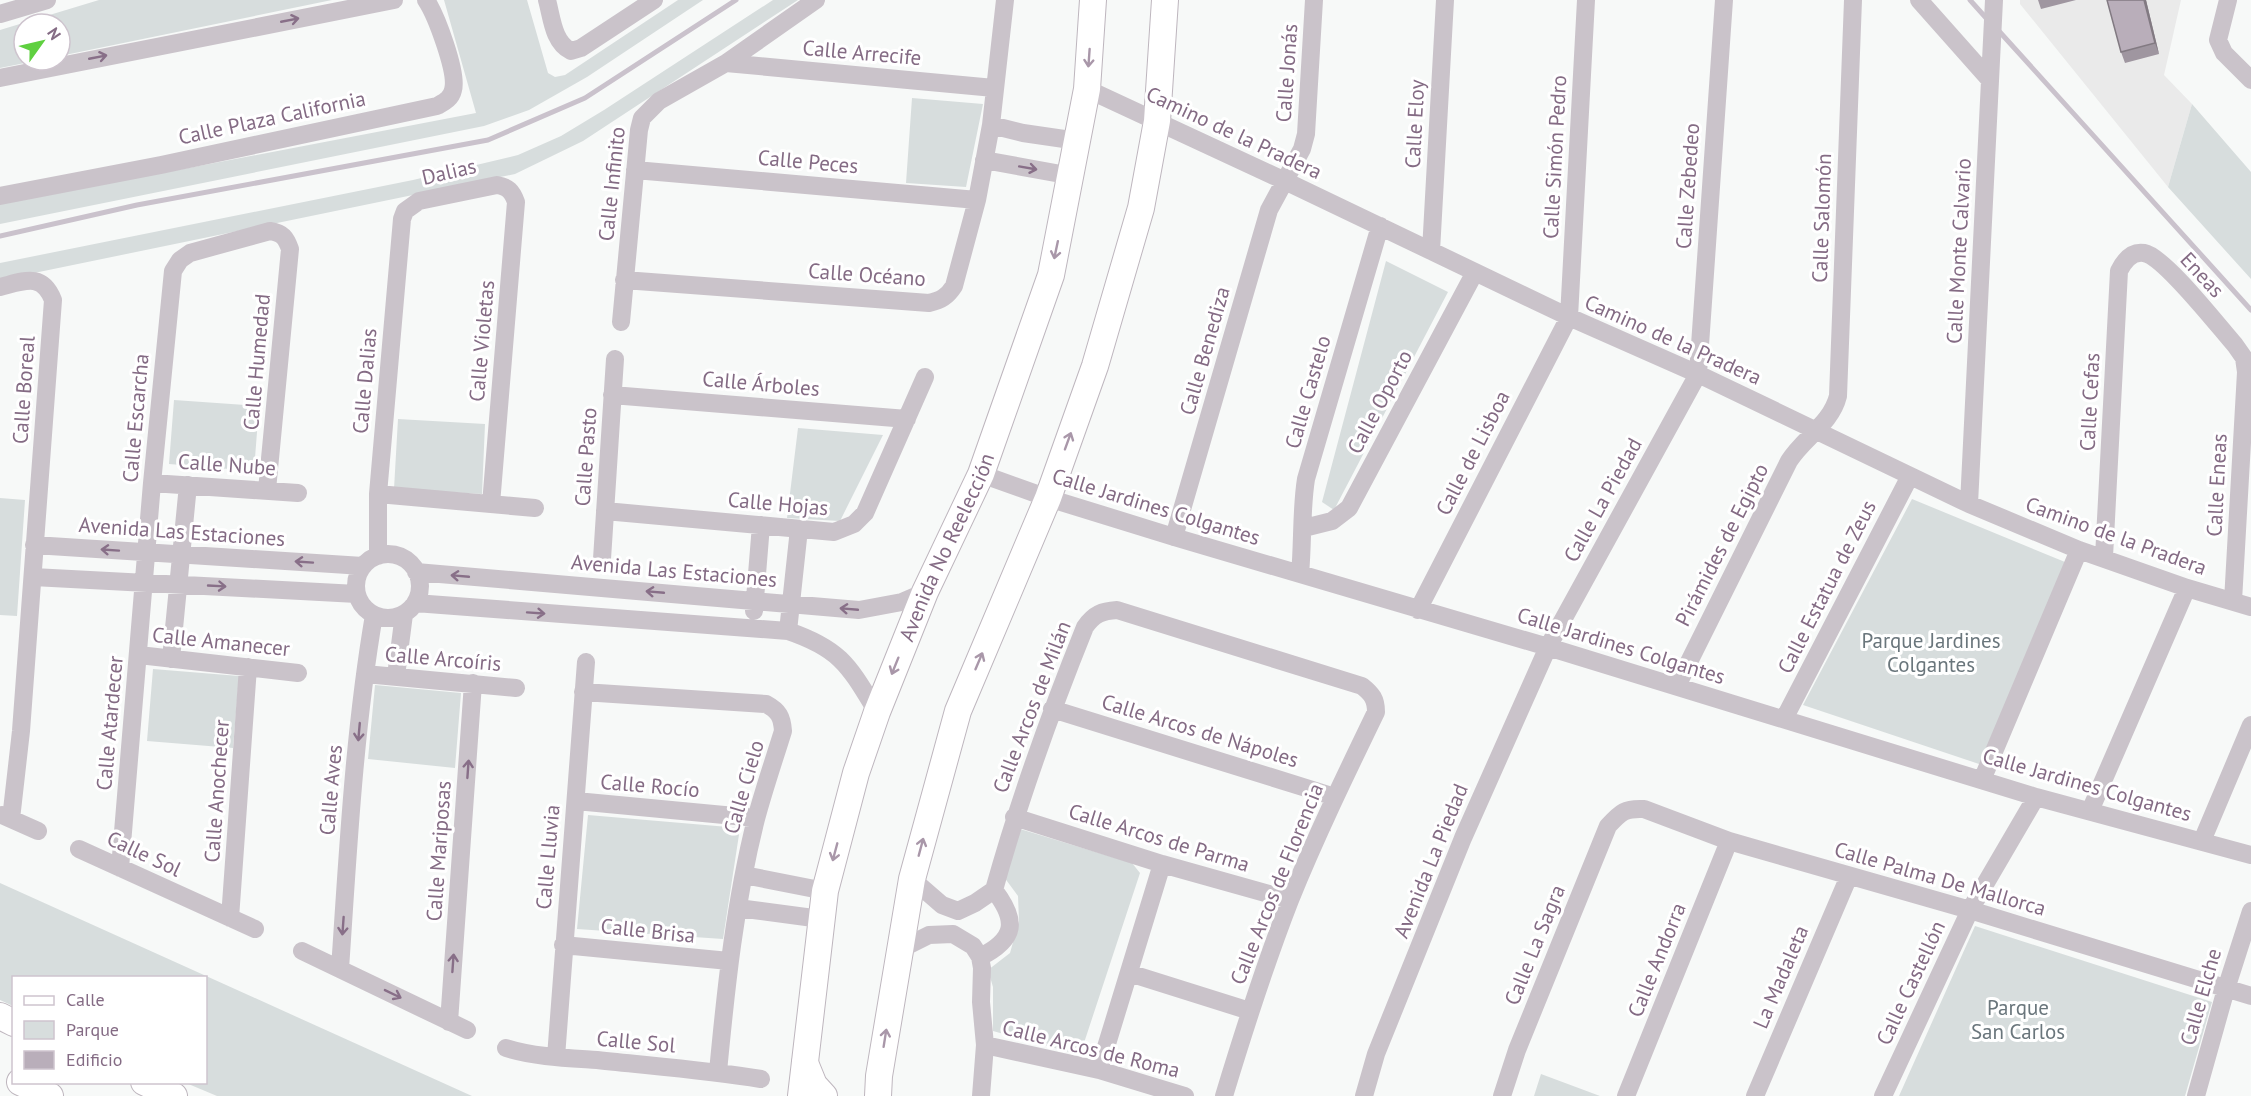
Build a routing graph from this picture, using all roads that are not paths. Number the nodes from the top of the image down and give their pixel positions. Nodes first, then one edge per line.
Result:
1 (47, 0) edge
2 (394, 0) edge
3 (426, 0) edge
4 (547, 0) edge
5 (654, 0) edge
6 (816, 0) edge
7 (1005, 0) edge
8 (1093, 0) edge
9 (1165, 0) edge
10 (1314, 0) edge
11 (1445, 0) edge
12 (1586, 0) edge
13 (1724, 0) edge
14 (1853, 0) edge
15 (1919, 0) edge
16 (1994, 0) edge
17 (2228, 0) edge
18 (0, 14) edge
19 (726, 63) junction
20 (0, 78) edge
21 (1990, 80) junction
22 (2251, 80) edge
23 (994, 88) junction
24 (1088, 89) junction
25 (1157, 121) junction
26 (990, 125) junction
27 (1078, 141) junction
28 (984, 160) junction
29 (635, 170) junction
30 (1072, 176) junction
31 (1285, 181) junction
32 (506, 186) joint
33 (0, 196) edge
34 (977, 200) junction
35 (405, 212) joint
36 (1380, 226) junction
37 (286, 239) joint
38 (1431, 251) junction
39 (2134, 254) joint
40 (1475, 272) junction
41 (624, 280) junction
42 (0, 287) edge
43 (1569, 317) junction
44 (621, 322) dead end
45 (615, 359) dead end
46 (2246, 372) joint
47 (1698, 374) junction
48 (925, 377) dead end
49 (612, 394) junction
50 (906, 419) junction
51 (1817, 431) junction
52 (981, 474) junction
53 (1910, 476) junction
54 (152, 483) junction
55 (188, 485) junction
56 (267, 490) junction
57 (298, 493) dead end
58 (378, 494) junction
59 (1048, 498) junction
60 (491, 504) junction
61 (1969, 504) junction
62 (535, 508) dead end
63 (605, 511) junction
64 (761, 525) junction
65 (1304, 528) junction
66 (799, 529) junction
67 (1174, 537) junction
68 (34, 545) junction
69 (2079, 550) junction
70 (147, 552) junction
71 (181, 554) junction
72 (2104, 557) junction
73 (602, 559) dead end
74 (370, 561) junction
75 (416, 572) junction
76 (1300, 574) junction
77 (33, 577) junction
78 (144, 583) junction
79 (178, 584) junction
80 (2187, 588) junction
81 (925, 592) junction
82 (357, 594) junction
83 (755, 601) junction
84 (2233, 601) junction
85 (790, 604) junction
86 (2251, 607) edge
87 (410, 609) junction
88 (1418, 610) junction
89 (374, 615) junction
90 (752, 627) junction
91 (788, 631) junction
92 (1548, 647) junction
93 (139, 655) junction
94 (171, 659) junction
95 (586, 662) dead end
96 (248, 666) junction
97 (298, 673) dead end
98 (365, 674) junction
99 (396, 676) junction
100 (474, 683) junction
101 (1677, 686) junction
102 (516, 688) dead end
103 (583, 692) junction
104 (1372, 693) joint
105 (1052, 709) junction
106 (877, 712) junction
107 (1785, 719) junction
108 (2251, 725) edge
109 (1982, 780) junction
110 (1335, 796) junction
111 (2036, 797) junction
112 (576, 801) junction
113 (2090, 811) junction
114 (1618, 814) joint
115 (6, 817) edge
116 (1014, 817) junction
117 (756, 818) junction
118 (38, 831) dead end
119 (2202, 841) junction
120 (1729, 842) junction
121 (80, 849) dead end
122 (2251, 855) edge
123 (1162, 864) junction
124 (120, 868) junction
125 (744, 875) junction
126 (1849, 876) junction
127 (912, 879) junction
128 (994, 890) junction
129 (825, 891) junction
130 (1290, 900) junction
131 (738, 908) junction
132 (1970, 910) junction
133 (958, 911) junction
134 (2251, 912) edge
135 (230, 918) junction
136 (821, 920) junction
137 (255, 929) dead end
138 (953, 934) junction
139 (564, 945) junction
140 (899, 950) junction
141 (302, 951) dead end
142 (980, 957) junction
143 (729, 961) junction
144 (340, 969) junction
145 (1129, 973) junction
146 (2226, 989) junction
147 (2251, 996) edge
148 (1250, 1011) junction
149 (449, 1022) junction
150 (467, 1030) dead end
151 (985, 1045) junction
152 (506, 1048) dead end
153 (556, 1056) junction
154 (805, 1063) junction
155 (1099, 1070) junction
156 (718, 1072) junction
157 (761, 1079) dead end
158 (22, 1084) edge
159 (146, 1084) edge
160 (875, 1089) edge
161 (51, 1096) edge
162 (174, 1096) edge
163 (801, 1096) edge
164 (824, 1096) edge
165 (981, 1096) edge
166 (1185, 1096) edge
167 (1224, 1096) edge
168 (1364, 1096) edge
169 (1502, 1096) edge
170 (1626, 1096) edge
171 (1755, 1096) edge
172 (1884, 1096) edge
173 (2196, 1096) edge

1 - 18 street
20 -> 2 street
3 - 33 street, Calle Plaza California
4 - 5 street
6 - 19 street, Calle Infinito
7 - 23 street, Calle Océano
8 -> 24 main road, Avenida No Reelección
9 - 25 main road
10 - 31 street, Calle Jonás
11 - 38 street, Calle Eloy
12 - 43 street, Calle Simón Pedro
13 - 47 street, Calle Zebedeo
14 - 51 street, Calle Salomón
15 - 21 street
16 - 21 street, Calle Monte Calvario
17 - 22 street
19 - 23 street, Calle Arrecife
19 - 29 street, Calle Infinito
21 - 61 street, Calle Monte Calvario
23 - 26 street, Calle Océano
24 - 25 street, Camino de la Pradera
24 - 27 main road, Avenida No Reelección
25 - 31 street, Camino de la Pradera
59 -> 25 main road
26 - 27 street
26 - 28 street, Calle Océano
27 - 30 main road, Avenida No Reelección
28 -> 30 street
28 - 34 street, Calle Océano
29 - 34 street, Calle Peces
29 - 41 street, Calle Infinito
30 -> 52 main road, Avenida No Reelección
31 - 36 street, Camino de la Pradera
31 - 67 street, Calle Benediza
32 - 35 street, Dalias
32 - 60 street, Calle Violetas
34 - 41 street, Calle Océano
35 - 58 street, Calle Dalias
36 - 38 street, Camino de la Pradera
36 - 65 street, Calle Castelo
37 - 54 street, Calle Escarcha
37 - 56 street, Calle Humedad
38 - 40 street, Camino de la Pradera
39 - 46 street, Eneas
39 - 72 street, Calle Cefas
40 - 43 street, Camino de la Pradera
40 - 65 street, Calle Oporto
41 - 44 street, Calle Infinito
42 - 68 street, Calle Boreal
43 - 47 street, Camino de la Pradera
43 - 88 street, Calle de Lisboa
45 - 49 street, Calle Pasto
46 - 84 street, Calle Eneas
47 - 51 street, Camino de la Pradera
47 - 92 street, Calle La Piedad
48 - 50 street, Calle Hojas
49 - 50 street, Calle Árboles
49 - 63 street, Calle Pasto
50 - 66 street, Calle Hojas
51 - 53 street, Camino de la Pradera
51 - 101 street, Pirámides de Egipto
52 - 59 street, Calle Jardines Colgantes
52 - 81 main road, Avenida No Reelección
53 - 61 street, Camino de la Pradera
53 - 107 street, Calle Estatua de Zeus
54 - 55 street, Calle Nube
54 - 70 street, Calle Escarcha
55 - 56 street, Calle Nube
55 - 71 street
56 - 57 street, Calle Nube
58 - 60 street
58 - 74 street, Calle Dalias
59 - 67 street, Calle Jardines Colgantes
127 -> 59 main road
60 - 62 street
61 - 69 street, Camino de la Pradera
63 - 64 street, Calle Hojas
63 - 73 street, Calle Pasto
64 - 66 street, Calle Hojas
64 - 83 street
65 - 76 street, Calle Castelo
66 - 85 street
67 - 76 street, Calle Jardines Colgantes
70 -> 68 street, Avenida Las Estaciones
68 - 77 street, Calle Boreal
69 - 72 street, Camino de la Pradera
69 - 109 street
70 - 71 street, Avenida Las Estaciones
70 - 78 street, Calle Escarcha
74 -> 71 street, Avenida Las Estaciones
71 - 79 street
72 - 80 street, Camino de la Pradera
74 - 75 street
74 - 82 street
83 -> 75 street, Avenida Las Estaciones
75 - 87 street
76 - 88 street, Calle Jardines Colgantes
77 - 78 street
77 - 115 street, Calle Boreal
78 - 79 street
78 - 93 street, Calle Atardecer
79 -> 82 street
79 - 94 street
80 - 84 street, Camino de la Pradera
80 - 113 street
81 -> 85 street, Avenida Las Estaciones
81 -> 106 main road, Avenida No Reelección
82 - 89 street
83 - 85 street, Avenida Las Estaciones
83 - 90 street
84 - 86 street, Camino de la Pradera
85 - 91 street
87 - 89 street
87 -> 90 street
87 - 99 street
88 - 92 street, Calle Jardines Colgantes
89 - 98 street, Calle Aves
90 - 91 street
91 - 106 street
92 - 101 street, Calle Jardines Colgantes
92 - 168 street, Avenida La Piedad
93 - 94 street, Calle Amanecer
93 - 124 street, Calle Atardecer
94 - 96 street, Calle Amanecer
95 - 103 street, Calle Lluvia
96 - 97 street, Calle Amanecer
96 - 135 street, Calle Anochecer
98 - 99 street, Calle Arcoíris
98 -> 144 street, Calle Aves
99 - 100 street, Calle Arcoíris
100 - 102 street, Calle Arcoíris
149 -> 100 street, Calle Mariposas
101 - 107 street, Calle Jardines Colgantes
103 - 112 street, Calle Lluvia
103 - 117 street, Calle Cielo
104 - 105 street, Calle Arcos de Milán
104 - 110 street, Calle Arcos de Florencia
105 - 110 street, Calle Arcos de Nápoles
105 - 116 street, Calle Arcos de Milán
106 -> 129 main road, Avenida No Reelección
107 - 109 street, Calle Jardines Colgantes
108 - 119 street
109 - 111 street, Calle Jardines Colgantes
110 - 130 street, Calle Arcos de Florencia
111 - 113 street, Calle Jardines Colgantes
111 - 132 street, Calle Castellón
112 - 117 street, Calle Rocío
112 - 139 street, Calle Lluvia
113 - 119 street, Calle Jardines Colgantes
114 - 120 street, Calle Palma De Mallorca
114 - 169 street, Calle La Sagra
115 - 118 street
116 - 123 street, Calle Arcos de Parma
116 - 128 street, Calle Arcos de Milán
117 - 125 street, Calle Cielo
119 - 122 street, Calle Jardines Colgantes
120 - 126 street, Calle Palma De Mallorca
120 - 170 street, Calle Andorra
121 - 124 street, Calle Sol
123 - 130 street, Calle Arcos de Parma
123 - 145 street
124 - 135 street, Calle Sol
125 - 129 street
125 - 131 street, Calle Cielo
126 - 132 street, Calle Palma De Mallorca
126 - 171 street, La Madaleta
127 - 133 street
127 - 140 main road
128 - 133 street
128 - 142 street
129 - 136 main road, Avenida No Reelección
130 - 148 street, Calle Arcos de Florencia
131 - 136 street
131 - 143 street, Calle Cielo
132 - 146 street, Calle Palma De Mallorca
132 - 172 street, Calle Castellón
133 - 138 street
134 - 146 street, Calle Elche
135 - 137 street, Calle Sol
136 - 154 main road, Avenida No Reelección
138 - 140 street
138 - 142 street
139 - 143 street, Calle Brisa
139 - 153 street, Calle Lluvia
160 -> 140 main road
141 - 144 street
142 - 151 street
143 - 156 street, Calle Cielo
144 -> 149 street
145 - 148 street
145 - 155 street
146 - 147 street, Calle Palma De Mallorca
146 - 173 street, Calle Elche
148 - 167 street, Calle Arcos de Florencia
149 - 150 street
151 - 155 street, Calle Arcos de Roma
151 - 165 street
152 - 153 street, Calle Sol
153 - 156 street, Calle Sol
154 - 163 main road, Avenida No Reelección
154 - 164 main road
155 - 166 street, Calle Arcos de Roma
156 - 157 street, Calle Sol
158 - 161 main road
159 - 162 main road

